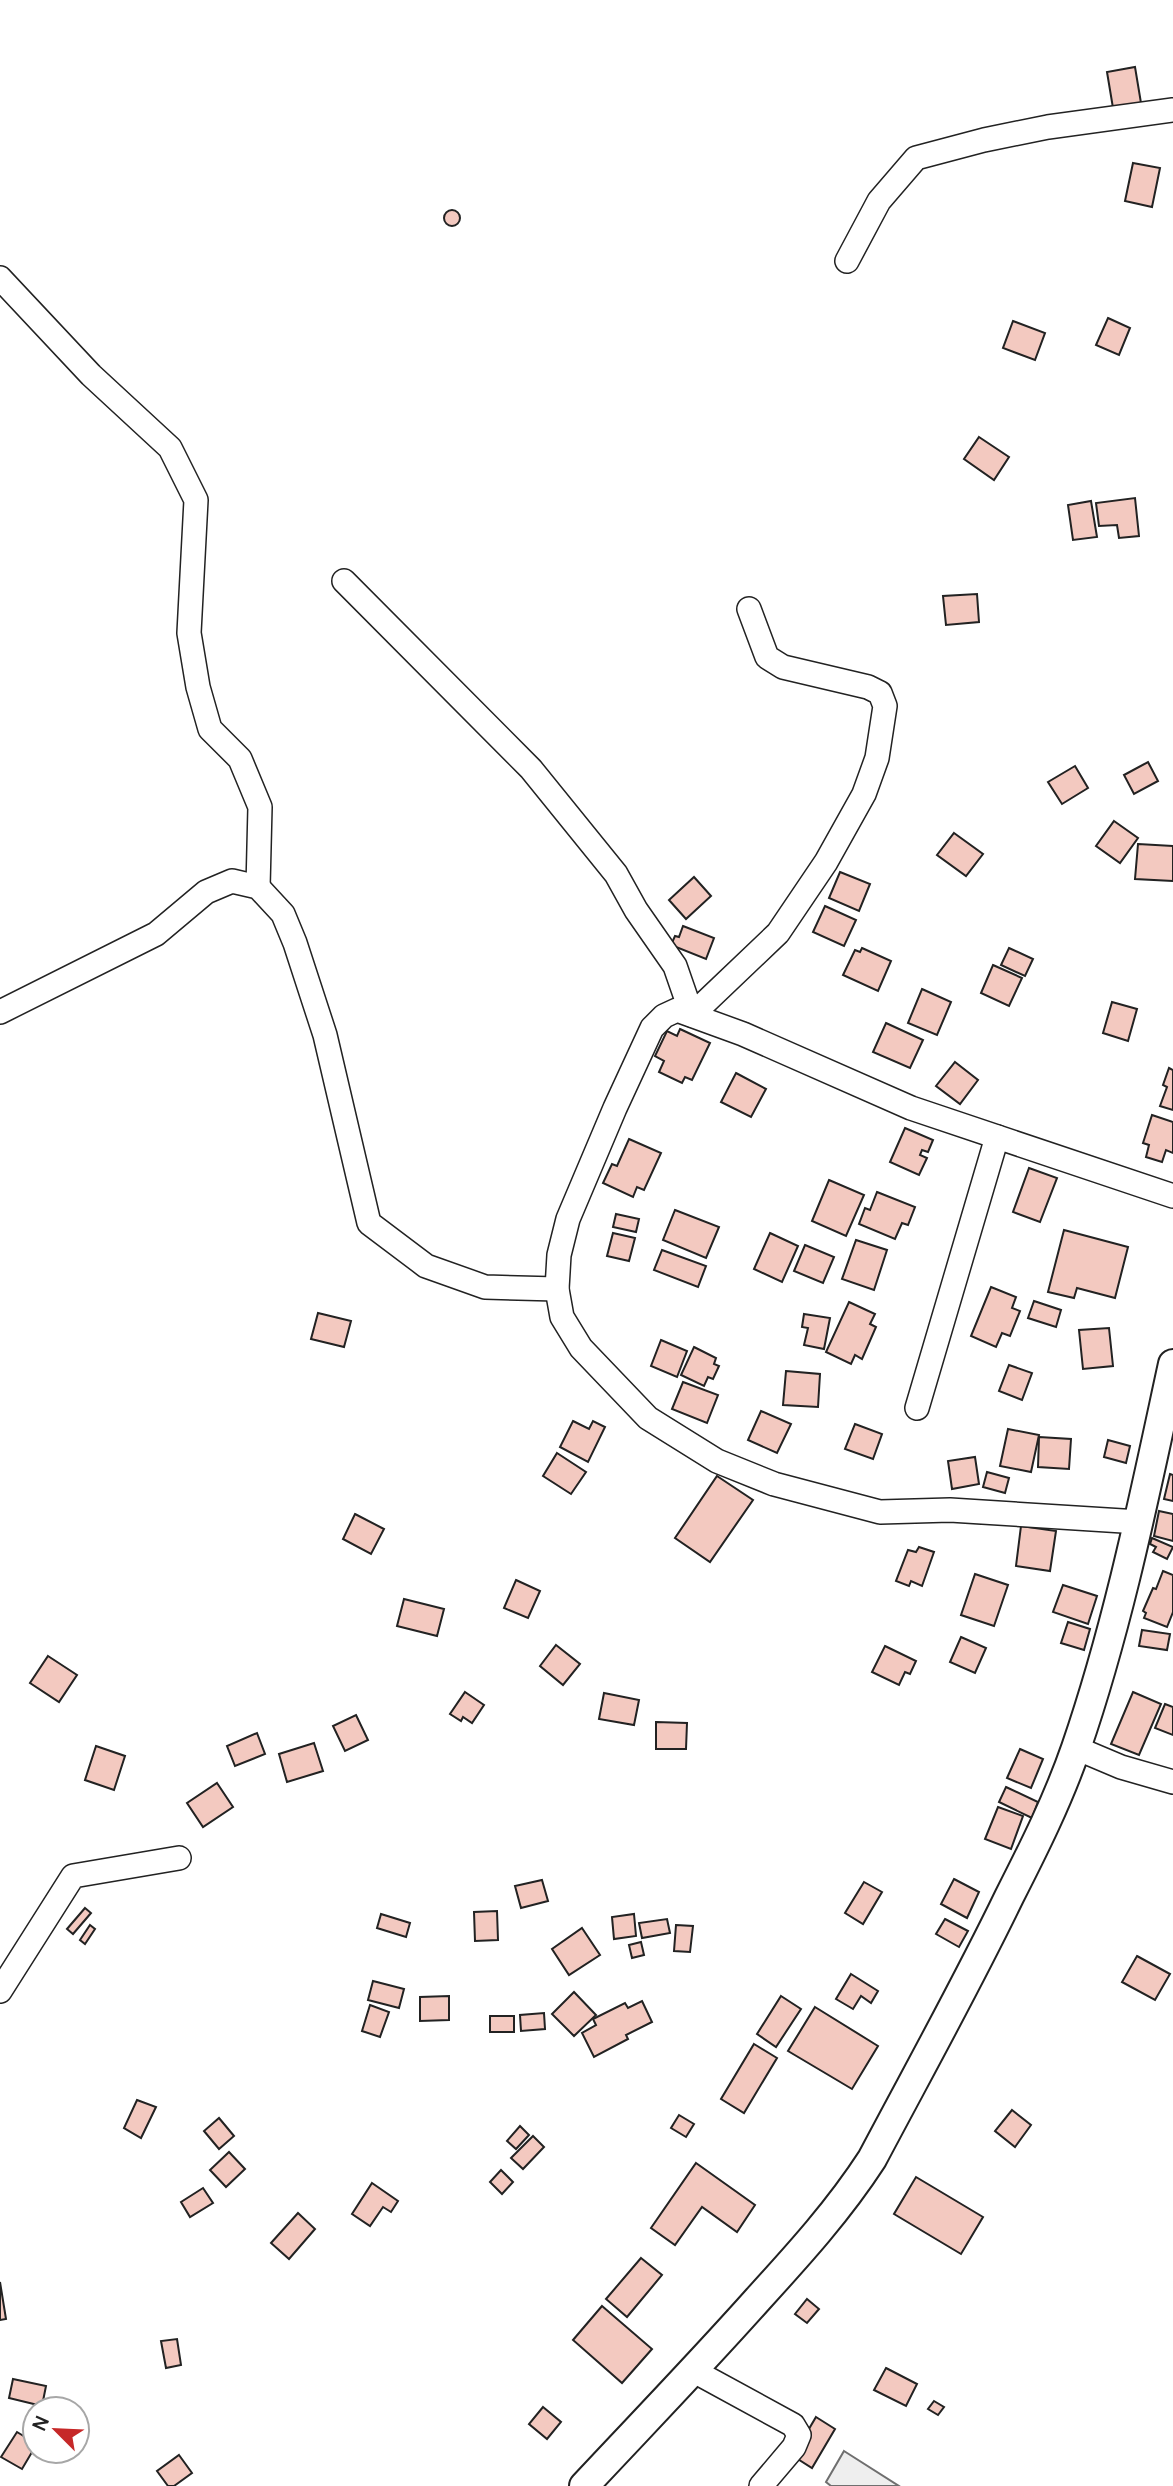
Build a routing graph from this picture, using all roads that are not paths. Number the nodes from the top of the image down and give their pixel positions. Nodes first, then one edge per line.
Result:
1 (1173, 110) edge
2 (847, 261) dead end
3 (0, 278) edge
4 (344, 581) dead end
5 (749, 608) dead end
6 (258, 887) junction
7 (0, 1012) edge
8 (692, 1015) junction
9 (997, 1137) junction
10 (1173, 1196) edge
11 (557, 1289) junction
12 (1173, 1364) edge
13 (917, 1408) dead end
14 (1139, 1522) junction
15 (1076, 1748) junction
16 (1173, 1782) edge
17 (179, 1858) dead end
18 (0, 1991) edge
19 (694, 2371) junction
20 (584, 2486) edge
21 (761, 2486) edge

1 - 2 street
3 - 6 street
4 - 8 street
5 - 8 street
6 - 7 street
6 - 11 street
8 - 9 street
8 - 11 street
9 - 10 street
9 - 13 street
11 - 14 street
12 - 14 main road
14 - 15 main road
15 - 16 street
15 - 19 main road
17 - 18 street
19 - 20 main road
19 - 21 street

